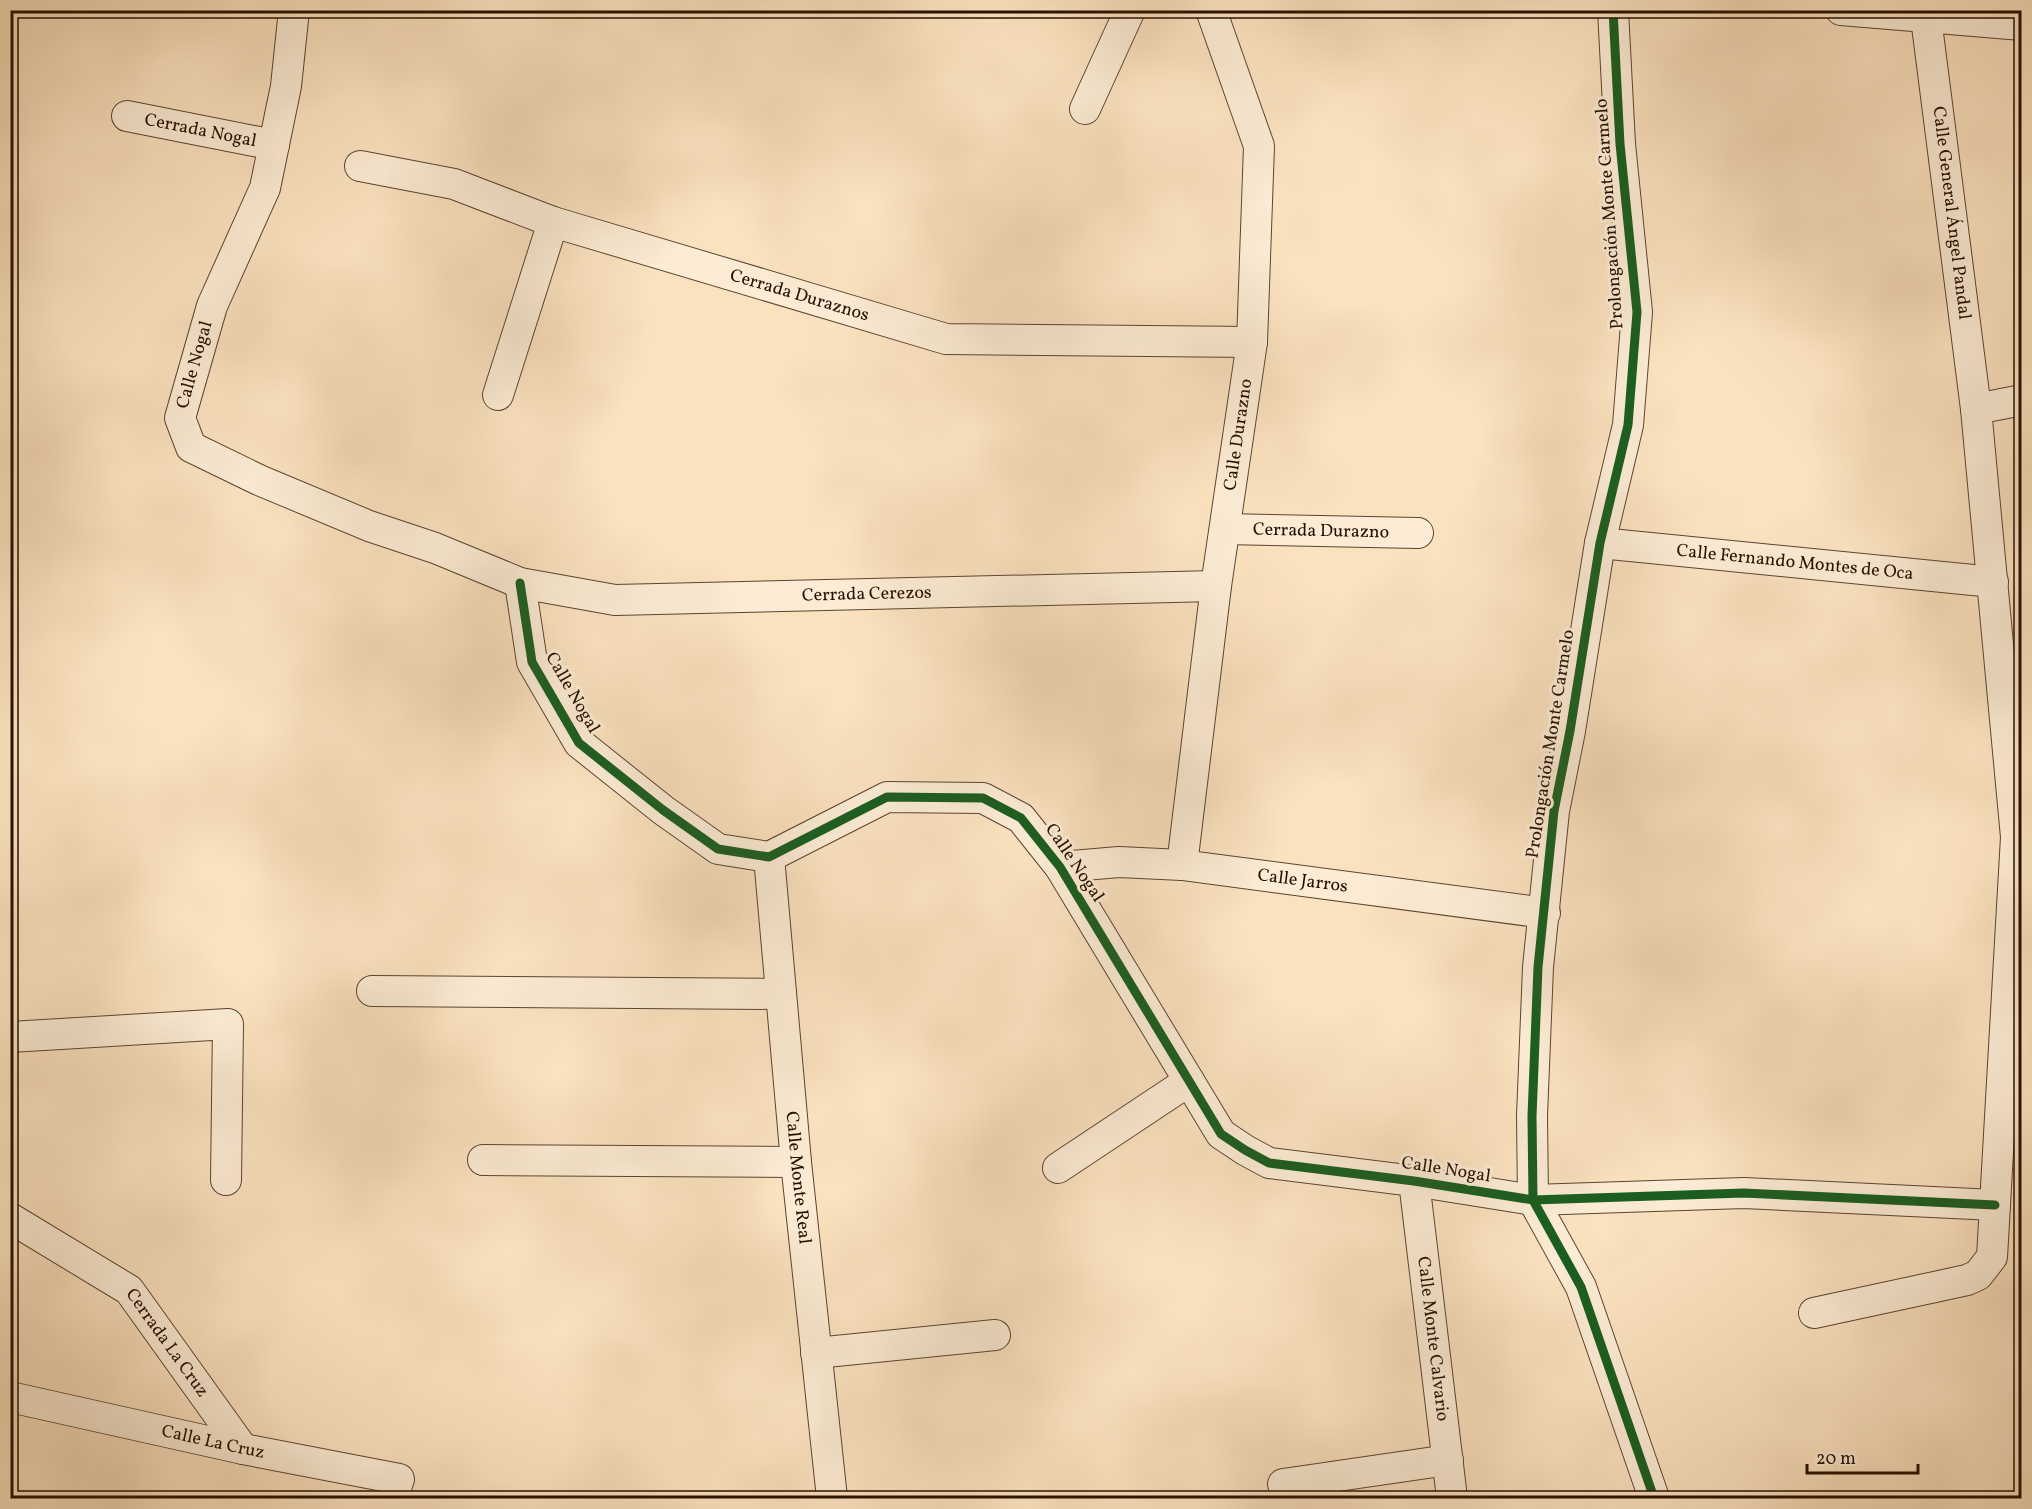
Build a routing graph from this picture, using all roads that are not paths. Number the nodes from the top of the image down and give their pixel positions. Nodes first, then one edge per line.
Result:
1 (294, 10) edge
2 (1130, 10) edge
3 (1211, 10) edge
4 (1612, 10) edge
5 (1841, 10) edge
6 (1926, 18) junction
7 (2022, 25) edge
8 (1085, 109) dead end
9 (127, 116) dead end
10 (274, 146) junction
11 (360, 166) dead end
12 (553, 222) junction
13 (1252, 342) junction
14 (498, 395) dead end
15 (2022, 400) edge
16 (1976, 409) junction
17 (1224, 529) junction
18 (1418, 533) dead end
19 (1600, 543) junction
20 (1993, 582) junction
21 (520, 583) junction
22 (1216, 586) junction
23 (769, 857) junction
24 (1182, 865) junction
25 (1060, 867) junction
26 (1545, 913) junction
27 (372, 991) dead end
28 (781, 994) junction
29 (10, 1037) edge
30 (1189, 1081) junction
31 (483, 1160) dead end
32 (796, 1162) junction
33 (1058, 1168) dead end
34 (226, 1180) dead end
35 (1414, 1181) junction
36 (1533, 1200) junction
37 (1995, 1205) junction
38 (10, 1218) edge
39 (1814, 1312) dead end
40 (995, 1335) dead end
41 (816, 1353) junction
42 (10, 1397) edge
43 (243, 1449) junction
44 (1448, 1460) junction
45 (1283, 1484) dead end
46 (393, 1498) edge
47 (832, 1498) edge
48 (1452, 1498) edge
49 (1654, 1498) edge

1 - 10 street, Calle Nogal
2 - 8 street
3 - 13 street, Calle Durazno
4 - 19 street, Prolongación Monte Carmelo
5 - 6 street
6 - 7 street
6 - 16 street, Calle General Ángel Pandal
9 - 10 street, Cerrada Nogal
10 - 21 street, Calle Nogal
11 - 12 street, Cerrada Duraznos
12 - 13 street, Cerrada Duraznos
12 - 14 street
13 - 17 street, Calle Durazno
15 - 16 street
16 - 20 street, Calle General Ángel Pandal
17 - 18 street, Cerrada Durazno
17 - 22 street, Calle Durazno
19 - 20 street, Calle Fernando Montes de Oca
19 - 26 street, Prolongación Monte Carmelo
20 - 37 street, Calle General Ángel Pandal
21 - 22 street, Cerrada Cerezos
21 - 23 street, Calle Nogal
22 - 24 street, Calle Durazno
23 - 25 street, Calle Nogal
23 - 28 street, Calle Monte Real
24 - 25 street, Calle Jarros
24 - 26 street, Calle Jarros
25 - 30 street, Calle Nogal
26 - 36 street, Prolongación Monte Carmelo
27 - 28 street
28 - 32 street, Calle Monte Real
29 - 34 street
30 - 33 street
30 - 35 street, Calle Nogal
31 - 32 street
32 - 41 street, Calle Monte Real
35 - 36 street, Calle Nogal
35 - 44 street, Calle Monte Calvario
36 - 37 street, Calle Nogal
36 - 49 street, Prolongación Monte Carmelo
37 - 39 street, Calle General Ángel Pandal
38 - 43 street, Cerrada La Cruz
40 - 41 street
41 - 47 street, Calle Monte Real
42 - 43 street, Calle La Cruz
43 - 46 street, Calle La Cruz
44 - 45 street
44 - 48 street, Calle Monte Calvario

